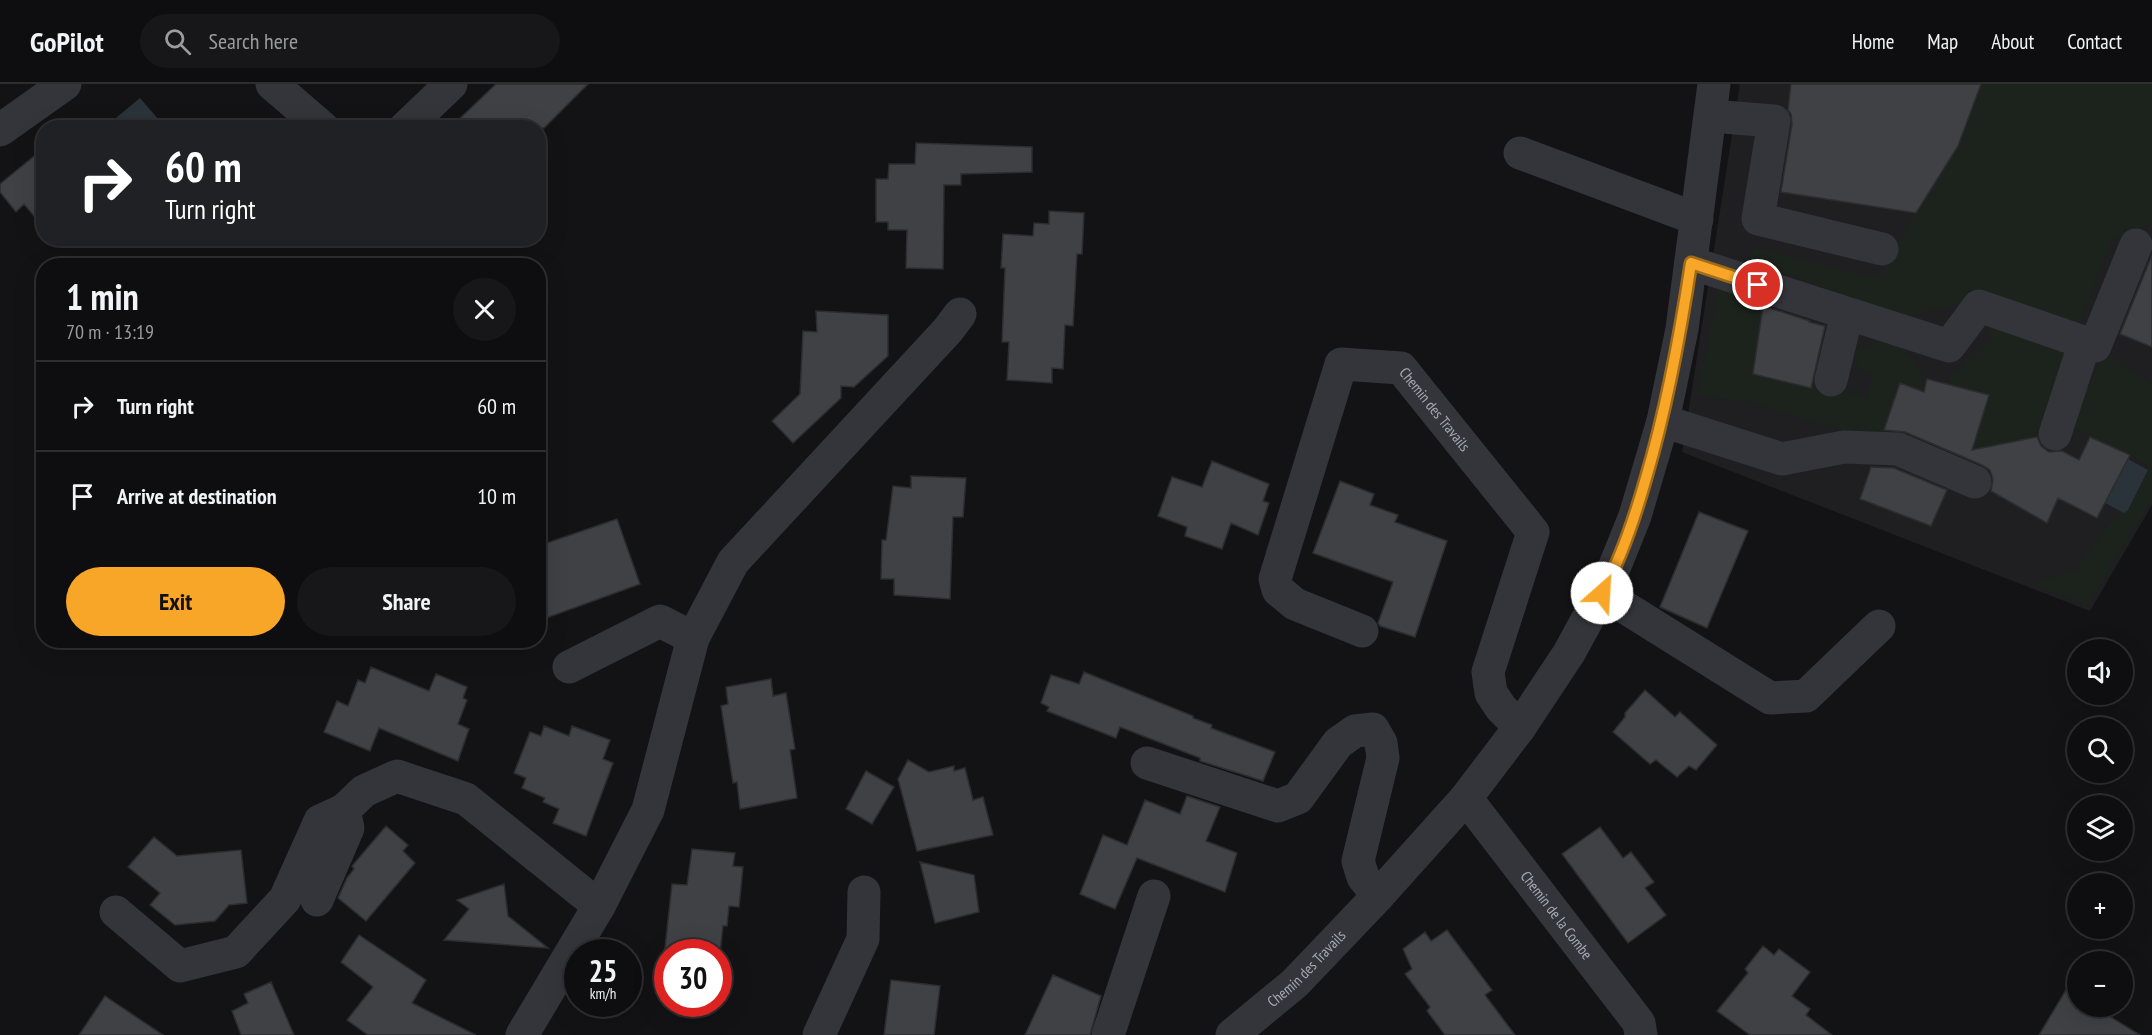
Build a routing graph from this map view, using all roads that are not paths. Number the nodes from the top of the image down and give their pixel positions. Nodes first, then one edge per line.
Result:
1 (65, 84) edge
2 (272, 84) edge
3 (451, 84) edge
4 (1714, 84) edge
5 (1711, 117) junction
6 (313, 120) edge
7 (413, 120) edge
8 (0, 130) edge
9 (1520, 153) dead end
10 (1697, 219) junction
11 (2136, 245) dead end
12 (1882, 249) dead end
13 (1691, 263) junction
14 (960, 314) dead end
15 (1847, 314) junction
16 (2085, 342) junction
17 (1832, 380) dead end
18 (1663, 421) junction
19 (2055, 434) dead end
20 (1975, 482) dead end
21 (1602, 593) junction
22 (1879, 626) dead end
23 (1362, 631) dead end
24 (693, 638) junction
25 (569, 667) dead end
26 (1521, 727) junction
27 (1147, 763) dead end
28 (1466, 798) junction
29 (344, 810) junction
30 (864, 892) dead end
31 (1154, 896) dead end
32 (1378, 896) junction
33 (317, 900) dead end
34 (599, 906) junction
35 (116, 912) dead end
36 (522, 1035) edge
37 (819, 1035) edge
38 (1108, 1035) edge
39 (1232, 1035) edge
40 (1641, 1035) edge

1 - 8 street
2 - 6 street
3 - 7 street
4 - 5 street, Chemin des Travails
5 - 10 street, Chemin des Travails
5 - 12 street
9 - 10 street
10 - 13 street, Chemin des Travails
11 - 16 street
13 - 15 street
13 - 18 street, Chemin des Travails
14 - 24 street
15 - 16 street
15 - 17 street
16 - 19 street
18 - 20 street
18 - 21 street, Chemin des Travails
21 - 22 street
21 - 26 street, Chemin des Travails
23 - 26 street, Chemin des Travails
24 - 25 street
24 - 34 street
26 - 28 street, Chemin des Travails
27 - 32 street
28 - 32 street, Chemin des Travails
28 - 40 street, Chemin de la Combe
29 - 33 street
29 - 34 street
29 - 35 street
30 - 37 street
31 - 38 street
32 - 39 street, Chemin des Travails
34 - 36 street

